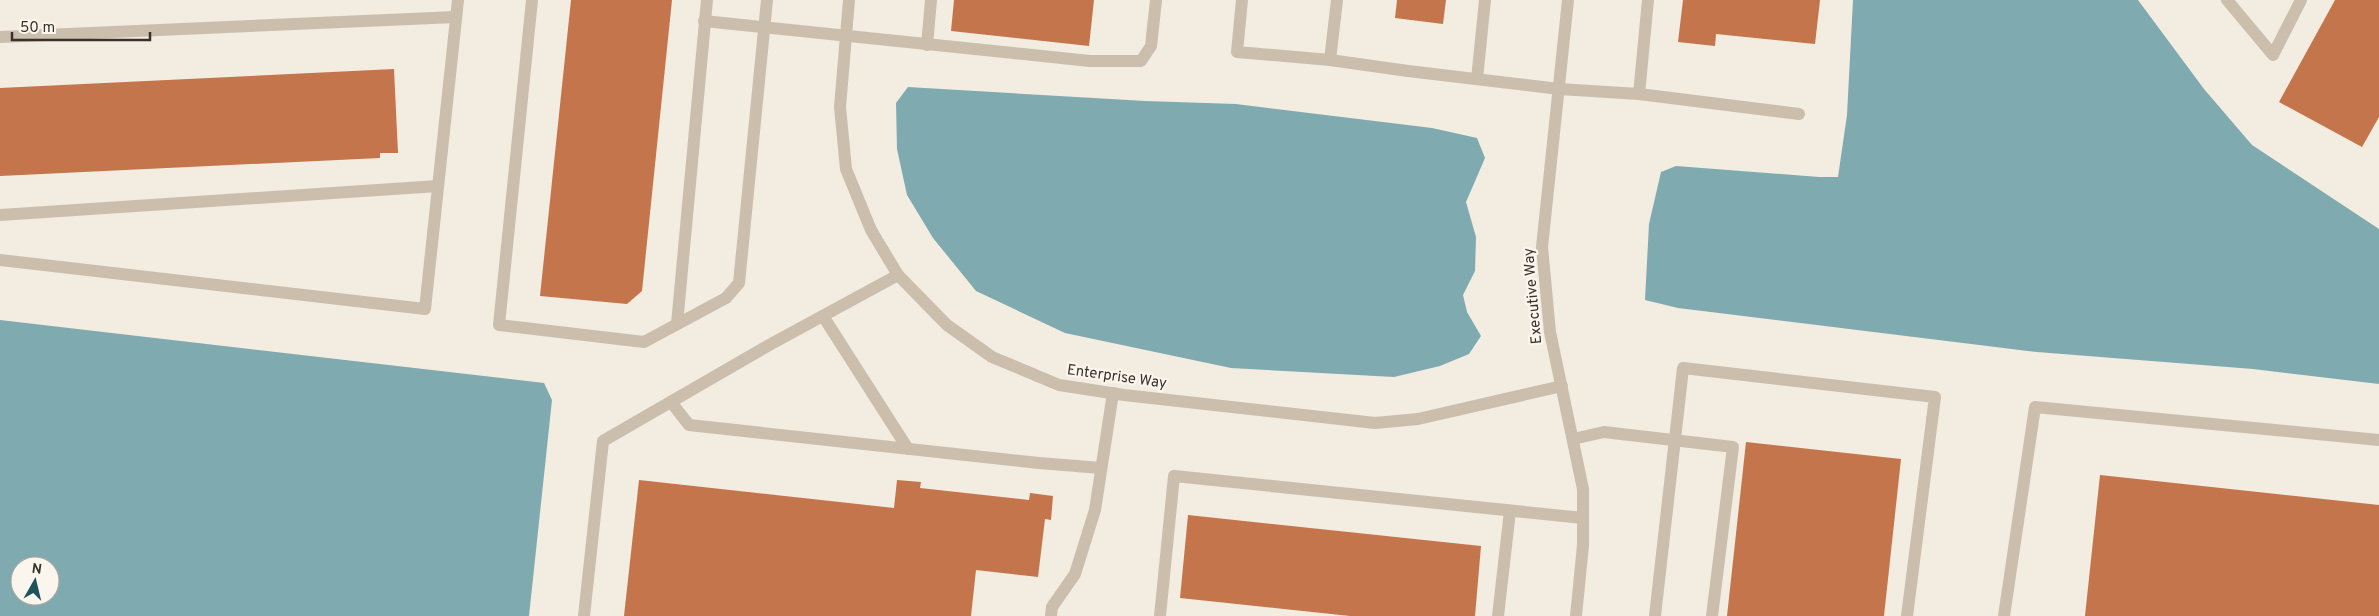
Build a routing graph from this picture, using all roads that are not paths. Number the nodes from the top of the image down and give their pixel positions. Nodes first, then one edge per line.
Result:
1 (458, 0) edge
2 (532, 0) edge
3 (707, 0) edge
4 (767, 0) edge
5 (849, 0) edge
6 (932, 0) edge
7 (1156, 0) edge
8 (1242, 0) edge
9 (1337, 0) edge
10 (1485, 0) edge
11 (1568, 0) edge
12 (1648, 0) edge
13 (2227, 0) edge
14 (2302, 0) edge
15 (456, 18) junction
16 (704, 21) junction
17 (764, 27) junction
18 (846, 36) junction
19 (0, 37) edge
20 (927, 45) junction
21 (1330, 60) junction
22 (1477, 79) junction
23 (1559, 89) junction
24 (1639, 94) junction
25 (1799, 114) dead end
26 (438, 186) junction
27 (0, 215) edge
28 (0, 260) edge
29 (898, 275) junction
30 (822, 316) junction
31 (677, 324) junction
32 (1562, 386) junction
33 (1113, 393) junction
34 (671, 402) junction
35 (1573, 439) junction
36 (2379, 440) edge
37 (1676, 441) junction
38 (908, 449) junction
39 (1101, 468) junction
40 (1510, 511) junction
41 (1584, 518) junction
42 (584, 616) edge
43 (1051, 616) edge
44 (1160, 616) edge
45 (1498, 616) edge
46 (1576, 616) edge
47 (1655, 616) edge
48 (1712, 616) edge
49 (1907, 616) edge
50 (2004, 616) edge

1 - 15 street
2 - 31 street
3 - 16 street
4 - 17 street
5 - 18 street, Enterprise Way
6 - 20 street
7 - 20 street
8 - 21 street
9 - 21 street
10 - 22 street
11 - 23 street, Executive Way
12 - 24 street
13 - 14 street
15 - 19 street
15 - 26 street
16 - 17 street
16 - 31 street
17 - 18 street
17 - 31 street
18 - 20 street
18 - 29 street, Enterprise Way
21 - 22 street
22 - 23 street
23 - 24 street
23 - 32 street, Executive Way
24 - 25 street
26 - 27 street
26 - 28 street
29 - 30 street
29 - 33 street, Enterprise Way
30 - 34 street
30 - 38 street
32 - 33 street, Enterprise Way
32 - 35 street, Executive Way
33 - 39 street
34 - 38 street
34 - 42 street
35 - 37 street
35 - 41 street, Executive Way
36 - 50 street
37 - 47 street
37 - 48 street
37 - 49 street
38 - 39 street
39 - 43 street
40 - 41 street
40 - 44 street
40 - 45 street
41 - 46 street, Executive Way

